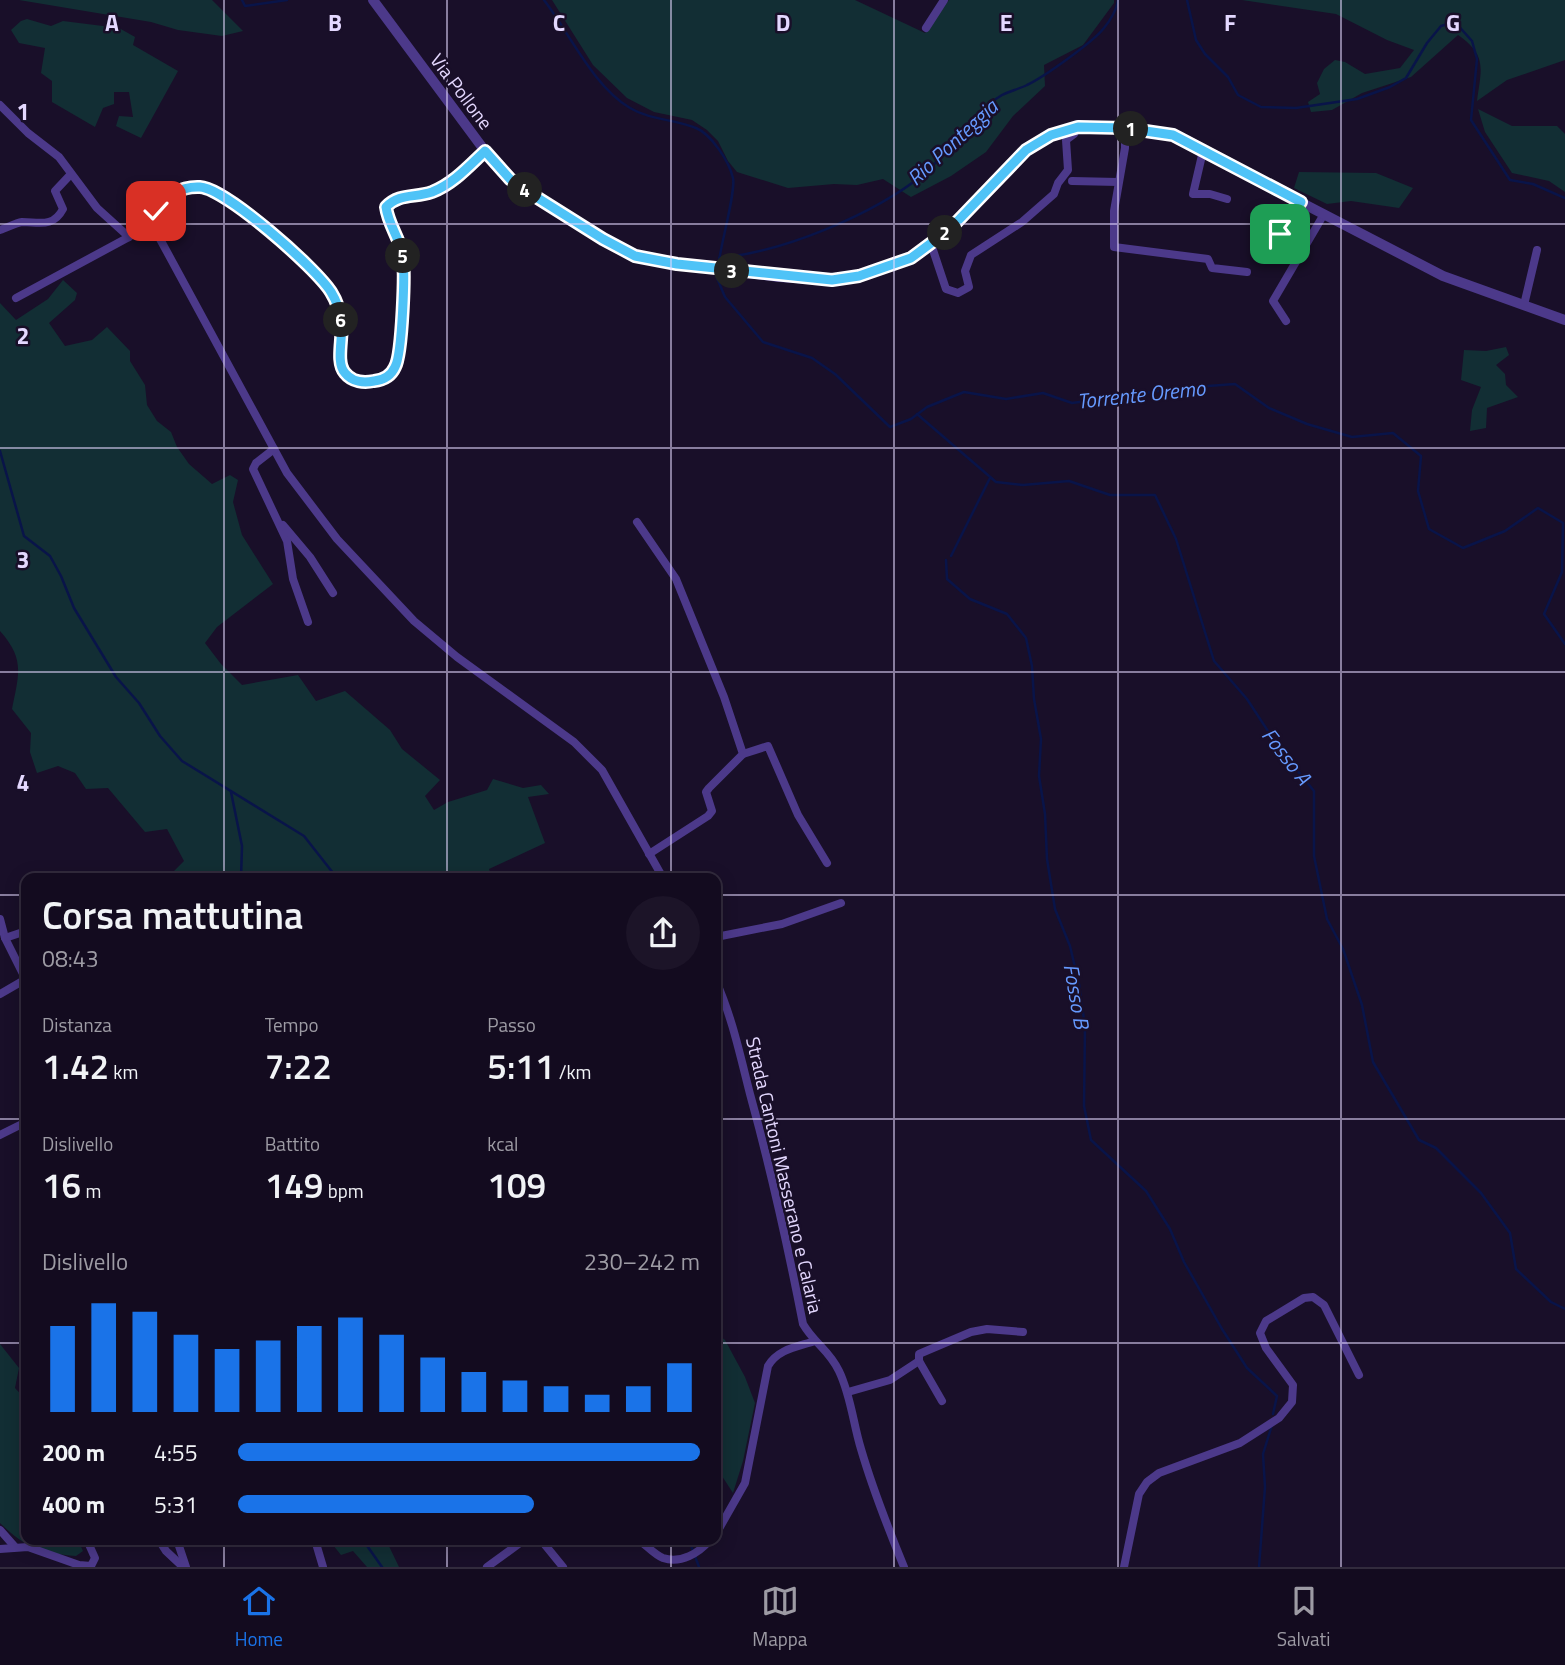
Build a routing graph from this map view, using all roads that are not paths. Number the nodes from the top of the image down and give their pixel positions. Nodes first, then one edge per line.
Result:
1 (373, 0) edge
2 (944, 0) edge
3 (926, 27) dead end
4 (0, 105) edge
5 (1081, 127) junction
6 (1125, 128) junction
7 (485, 151) junction
8 (1203, 152) junction
9 (71, 174) junction
10 (1072, 181) dead end
11 (1118, 182) junction
12 (1227, 199) dead end
13 (1301, 202) junction
14 (156, 211) junction
15 (1324, 214) junction
16 (0, 230) edge
17 (1280, 234) junction
18 (129, 237) junction
19 (1258, 239) dead end
20 (1287, 241) dead end
21 (931, 244) junction
22 (1537, 250) dead end
23 (1247, 272) dead end
24 (16, 298) dead end
25 (1524, 306) junction
26 (1565, 320) edge
27 (1286, 321) dead end
28 (274, 449) junction
29 (637, 522) dead end
30 (280, 523) junction
31 (333, 593) dead end
32 (307, 622) dead end
33 (743, 754) junction
34 (649, 854) junction
35 (827, 863) dead end
36 (660, 873) edge
37 (841, 903) dead end
38 (0, 919) edge
39 (21, 932) edge
40 (721, 936) edge
41 (5, 937) junction
42 (21, 969) edge
43 (21, 982) edge
44 (721, 992) edge
45 (0, 994) edge
46 (21, 1124) edge
47 (0, 1135) edge
48 (1023, 1332) dead end
49 (815, 1341) junction
50 (919, 1362) junction
51 (1359, 1375) dead end
52 (848, 1392) junction
53 (942, 1401) dead end
54 (721, 1525) edge
55 (0, 1530) edge
56 (89, 1545) edge
57 (162, 1545) edge
58 (178, 1545) edge
59 (316, 1545) edge
60 (517, 1545) edge
61 (545, 1545) edge
62 (645, 1545) edge
63 (706, 1545) edge
64 (15, 1547) junction
65 (0, 1549) edge
66 (184, 1567) edge
67 (323, 1567) edge
68 (487, 1567) edge
69 (563, 1567) edge
70 (904, 1567) edge
71 (1124, 1567) edge

1 - 7 street, Via Pollone
2 - 3 street
4 - 9 street
5 - 6 street
5 - 21 street, Via Pollone
5 - 21 street
6 - 8 street
6 - 11 street
7 - 14 street
7 - 21 street, Via Pollone
8 - 12 street
8 - 13 street
9 - 16 street
9 - 18 street
10 - 11 street
11 - 23 street
13 - 15 street
13 - 17 street
14 - 18 street
14 - 28 street
15 - 25 street
15 - 27 street
17 - 19 street
17 - 20 street
18 - 24 street
22 - 25 street
25 - 26 street
28 - 30 street
28 - 34 street
29 - 33 street
30 - 31 street
30 - 32 street
33 - 34 street
33 - 35 street
34 - 36 street
37 - 40 street
38 - 41 street
39 - 41 street
41 - 42 street
43 - 45 street
44 - 49 street, Strada Cantoni Masserano e Calaria
46 - 47 street
48 - 50 street
49 - 52 street, Strada Cantoni Masserano e Calaria
49 - 54 street
50 - 52 street
50 - 53 street
51 - 71 street
52 - 70 street, Strada Cantoni Masserano e Calaria
55 - 64 street
56 - 64 street
57 - 66 street
58 - 66 street
59 - 67 street
60 - 68 street
61 - 69 street
62 - 63 street
64 - 65 street

